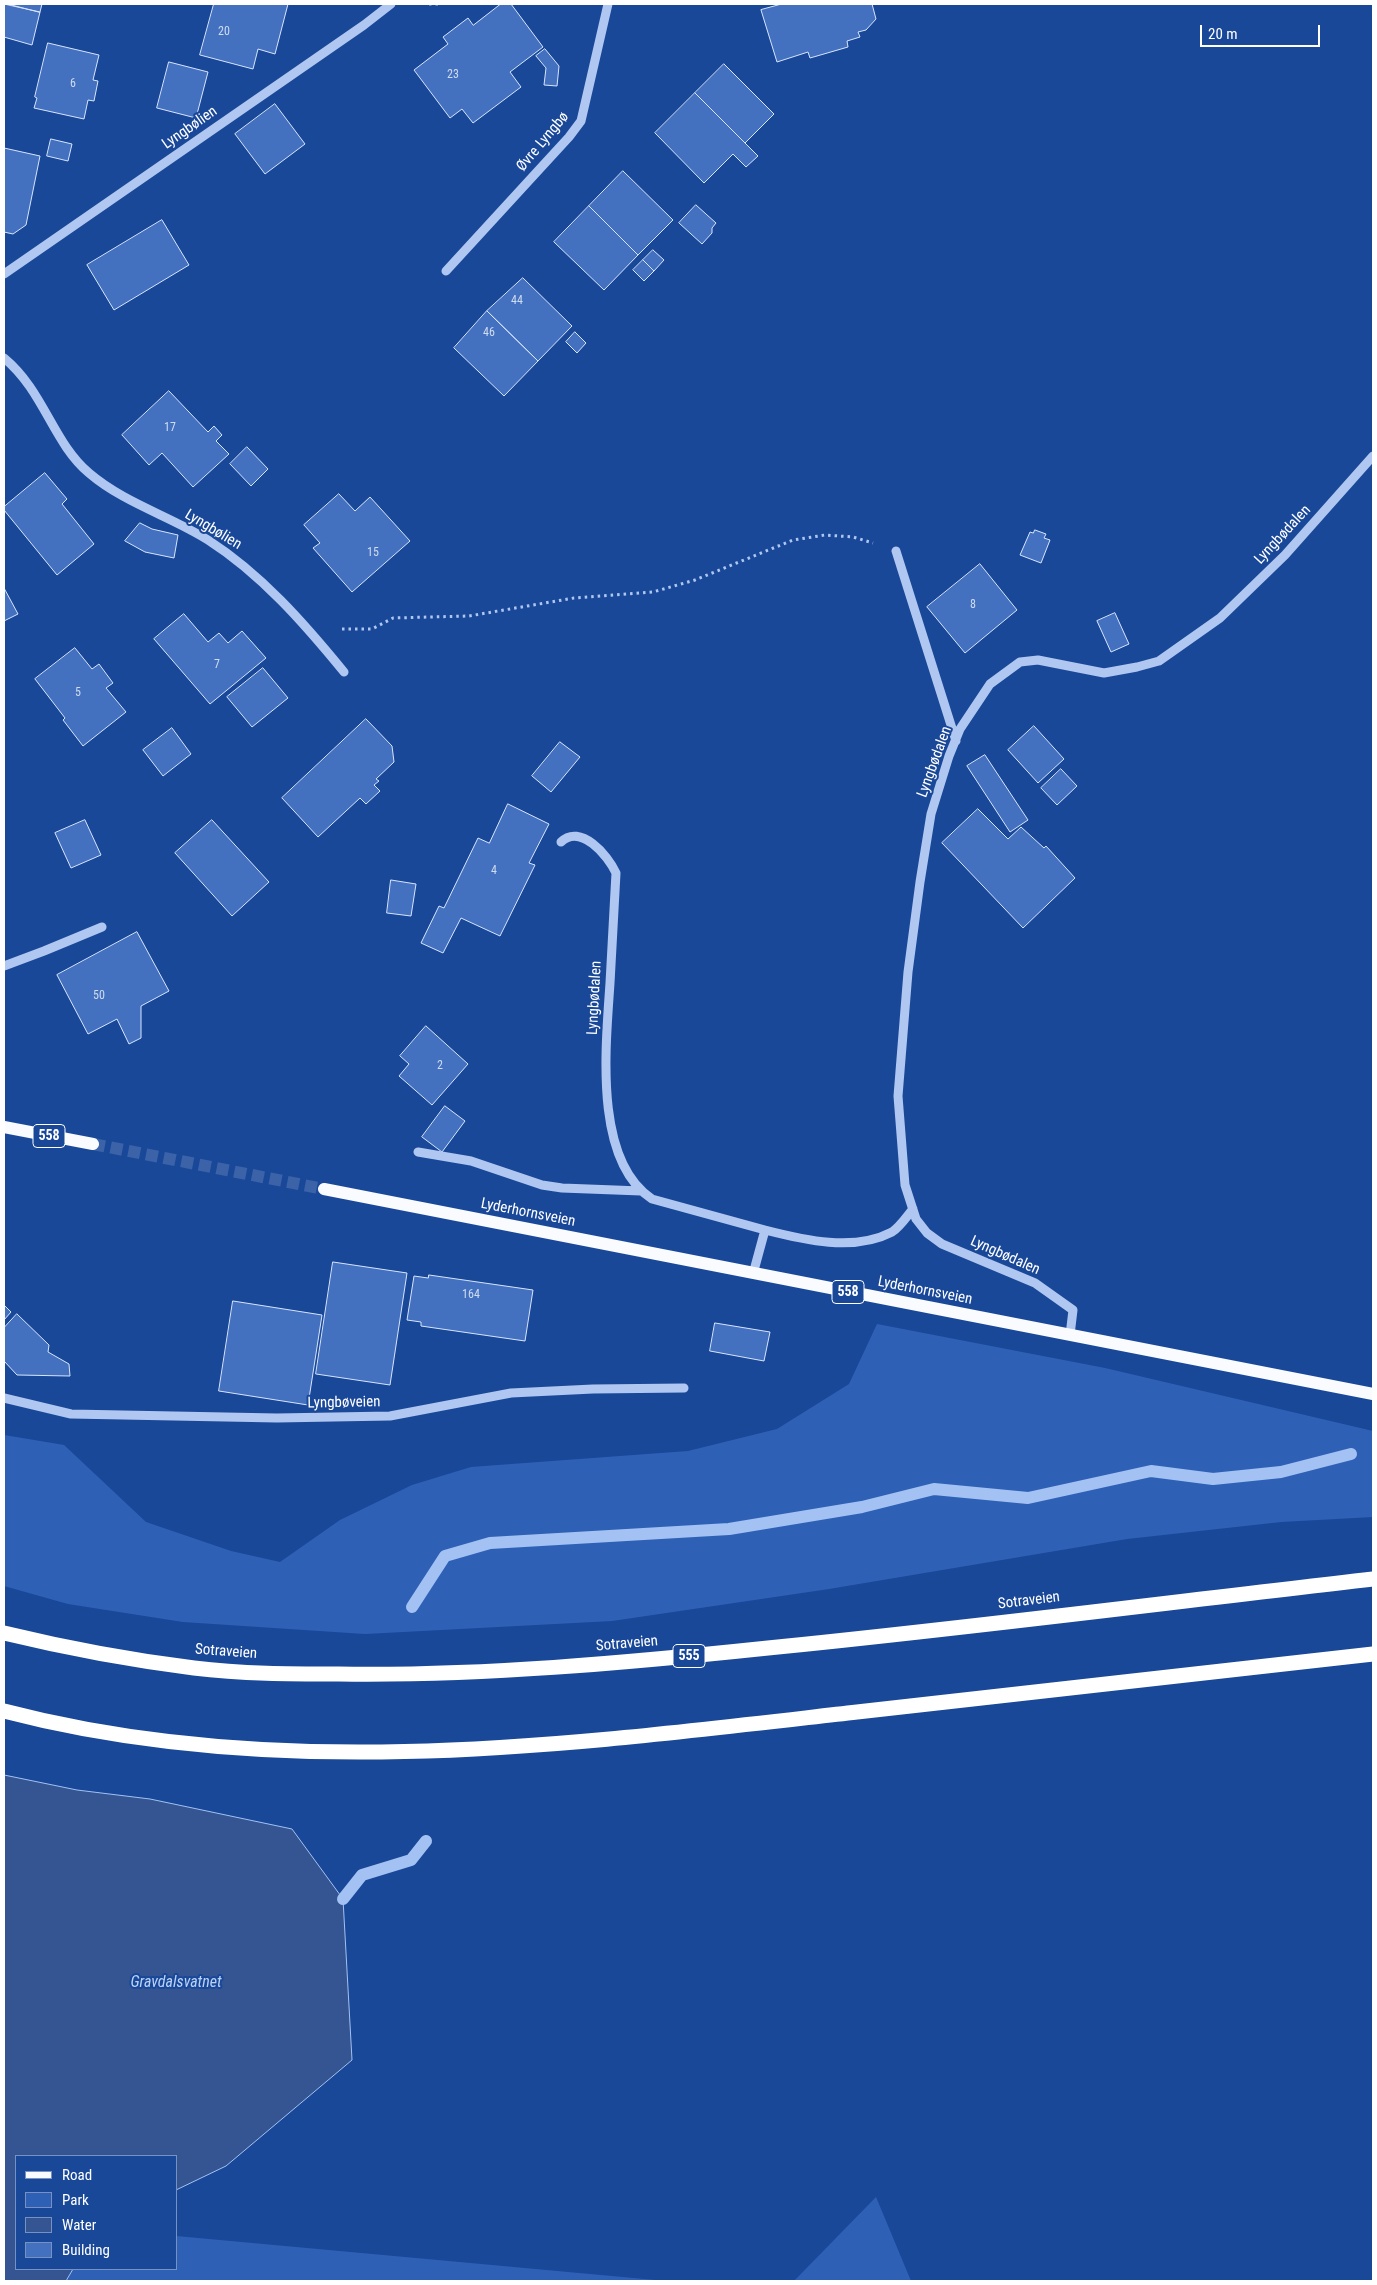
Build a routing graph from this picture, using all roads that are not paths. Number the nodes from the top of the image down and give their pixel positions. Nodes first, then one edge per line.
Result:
1 (390, 4) edge
2 (608, 4) edge
3 (446, 271) dead end
4 (4, 274) edge
5 (4, 358) edge
6 (1373, 456) edge
7 (896, 551) road end
8 (344, 672) dead end
9 (956, 741) junction
10 (561, 842) dead end
11 (102, 927) dead end
12 (4, 966) edge
13 (4, 1127) edge
14 (93, 1144) tunnel mouth
15 (418, 1152) dead end
16 (324, 1189) tunnel mouth
17 (641, 1191) junction
18 (913, 1209) junction
19 (766, 1230) junction
20 (753, 1274) junction
21 (1070, 1335) junction
22 (684, 1388) dead end
23 (1373, 1394) edge
24 (4, 1398) edge
25 (1373, 1579) edge
26 (4, 1632) edge
27 (1373, 1654) edge
28 (4, 1711) edge

1 - 4 street, Lyngbølien
2 - 3 street, Øvre Lyngbø
5 - 8 street, Lyngbølien
6 - 9 street, Lyngbødalen
7 - 9 street
9 - 18 street, Lyngbødalen
10 - 17 street, Lyngbødalen
11 - 12 street
13 - 14 main road, 558
15 - 17 street, Lyngbødalen
16 - 20 main road, Lyderhornsveien / 558
17 - 19 street, Lyngbødalen
18 - 19 street, Lyngbødalen
18 - 21 street, Lyngbødalen
19 - 20 street
20 - 21 main road, Lyderhornsveien / 558
21 - 23 main road, Lyderhornsveien / 558
22 - 24 street, Lyngbøveien
25 - 26 highway, Sotraveien / 555
27 - 28 highway

